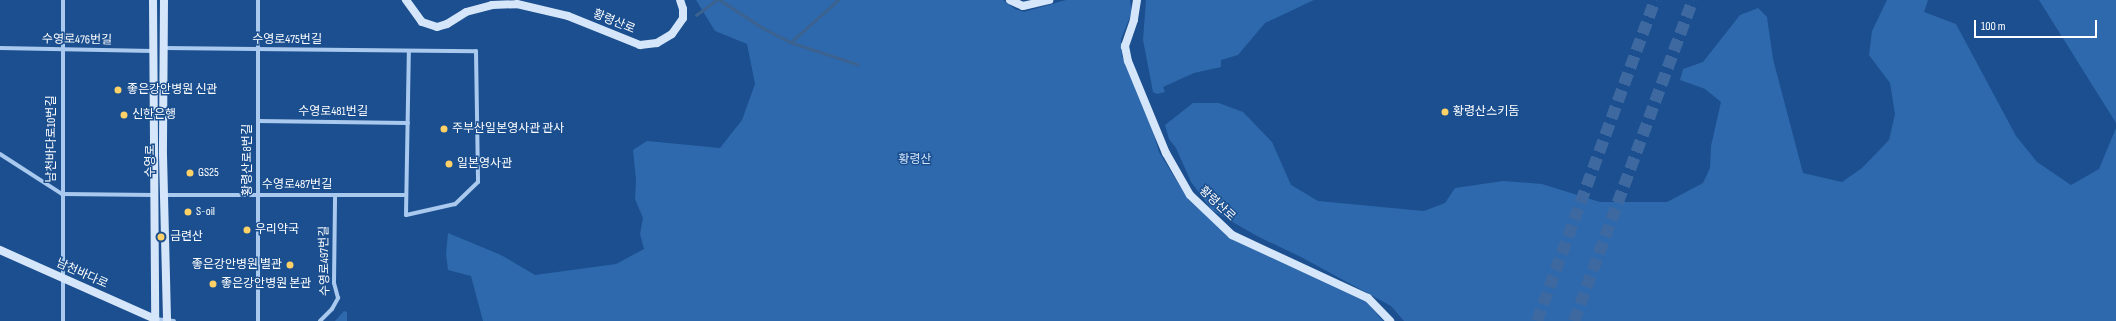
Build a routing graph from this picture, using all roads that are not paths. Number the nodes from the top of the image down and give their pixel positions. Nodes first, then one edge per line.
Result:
1 (62, 0) edge
2 (153, 0) edge
3 (164, 0) edge
4 (258, 0) edge
5 (406, 0) edge
6 (680, 0) edge
7 (1010, 0) edge
8 (1049, 0) edge
9 (1137, 0) edge
10 (0, 48) edge
11 (164, 48) junction
12 (63, 49) junction
13 (258, 50) junction
14 (153, 51) junction
15 (409, 51) junction
16 (258, 121) junction
17 (408, 123) junction
18 (0, 154) edge
19 (62, 194) junction
20 (164, 195) junction
21 (258, 195) junction
22 (335, 195) junction
23 (406, 195) junction
24 (154, 196) junction
25 (0, 250) edge
26 (62, 278) junction
27 (155, 320) edge
28 (170, 320) edge
29 (63, 321) edge
30 (258, 321) edge
31 (320, 321) edge
32 (1390, 321) edge

1 - 12 street, 남천바다로10번길
2 - 14 street, 수영로
3 - 11 street, 수영로
4 - 13 street, 황령산로8번길
5 - 6 street, 황령산로
7 - 8 street
9 - 32 street, 황령산로
10 - 12 street, 수영로476번길
11 - 13 street, 수영로475번길
11 - 20 street, 수영로
12 - 14 street, 수영로476번길
12 - 19 street, 남천바다로10번길
13 - 15 street, 수영로475번길
13 - 16 street, 황령산로8번길
14 - 24 street, 수영로
15 - 17 street
15 - 23 street, 수영로475번길
16 - 17 street, 수영로481번길
16 - 21 street, 황령산로8번길
17 - 23 street
18 - 19 street
19 - 24 street
19 - 26 street, 남천바다로10번길
20 - 21 street, 수영로487번길
20 - 28 street, 수영로
21 - 22 street, 수영로487번길
21 - 30 street, 황령산로8번길
22 - 23 street, 수영로487번길
22 - 31 street, 수영로497번길
24 - 27 street, 수영로
25 - 26 street, 남천바다로
26 - 27 street, 남천바다로
26 - 29 street, 남천바다로10번길
27 - 28 street

